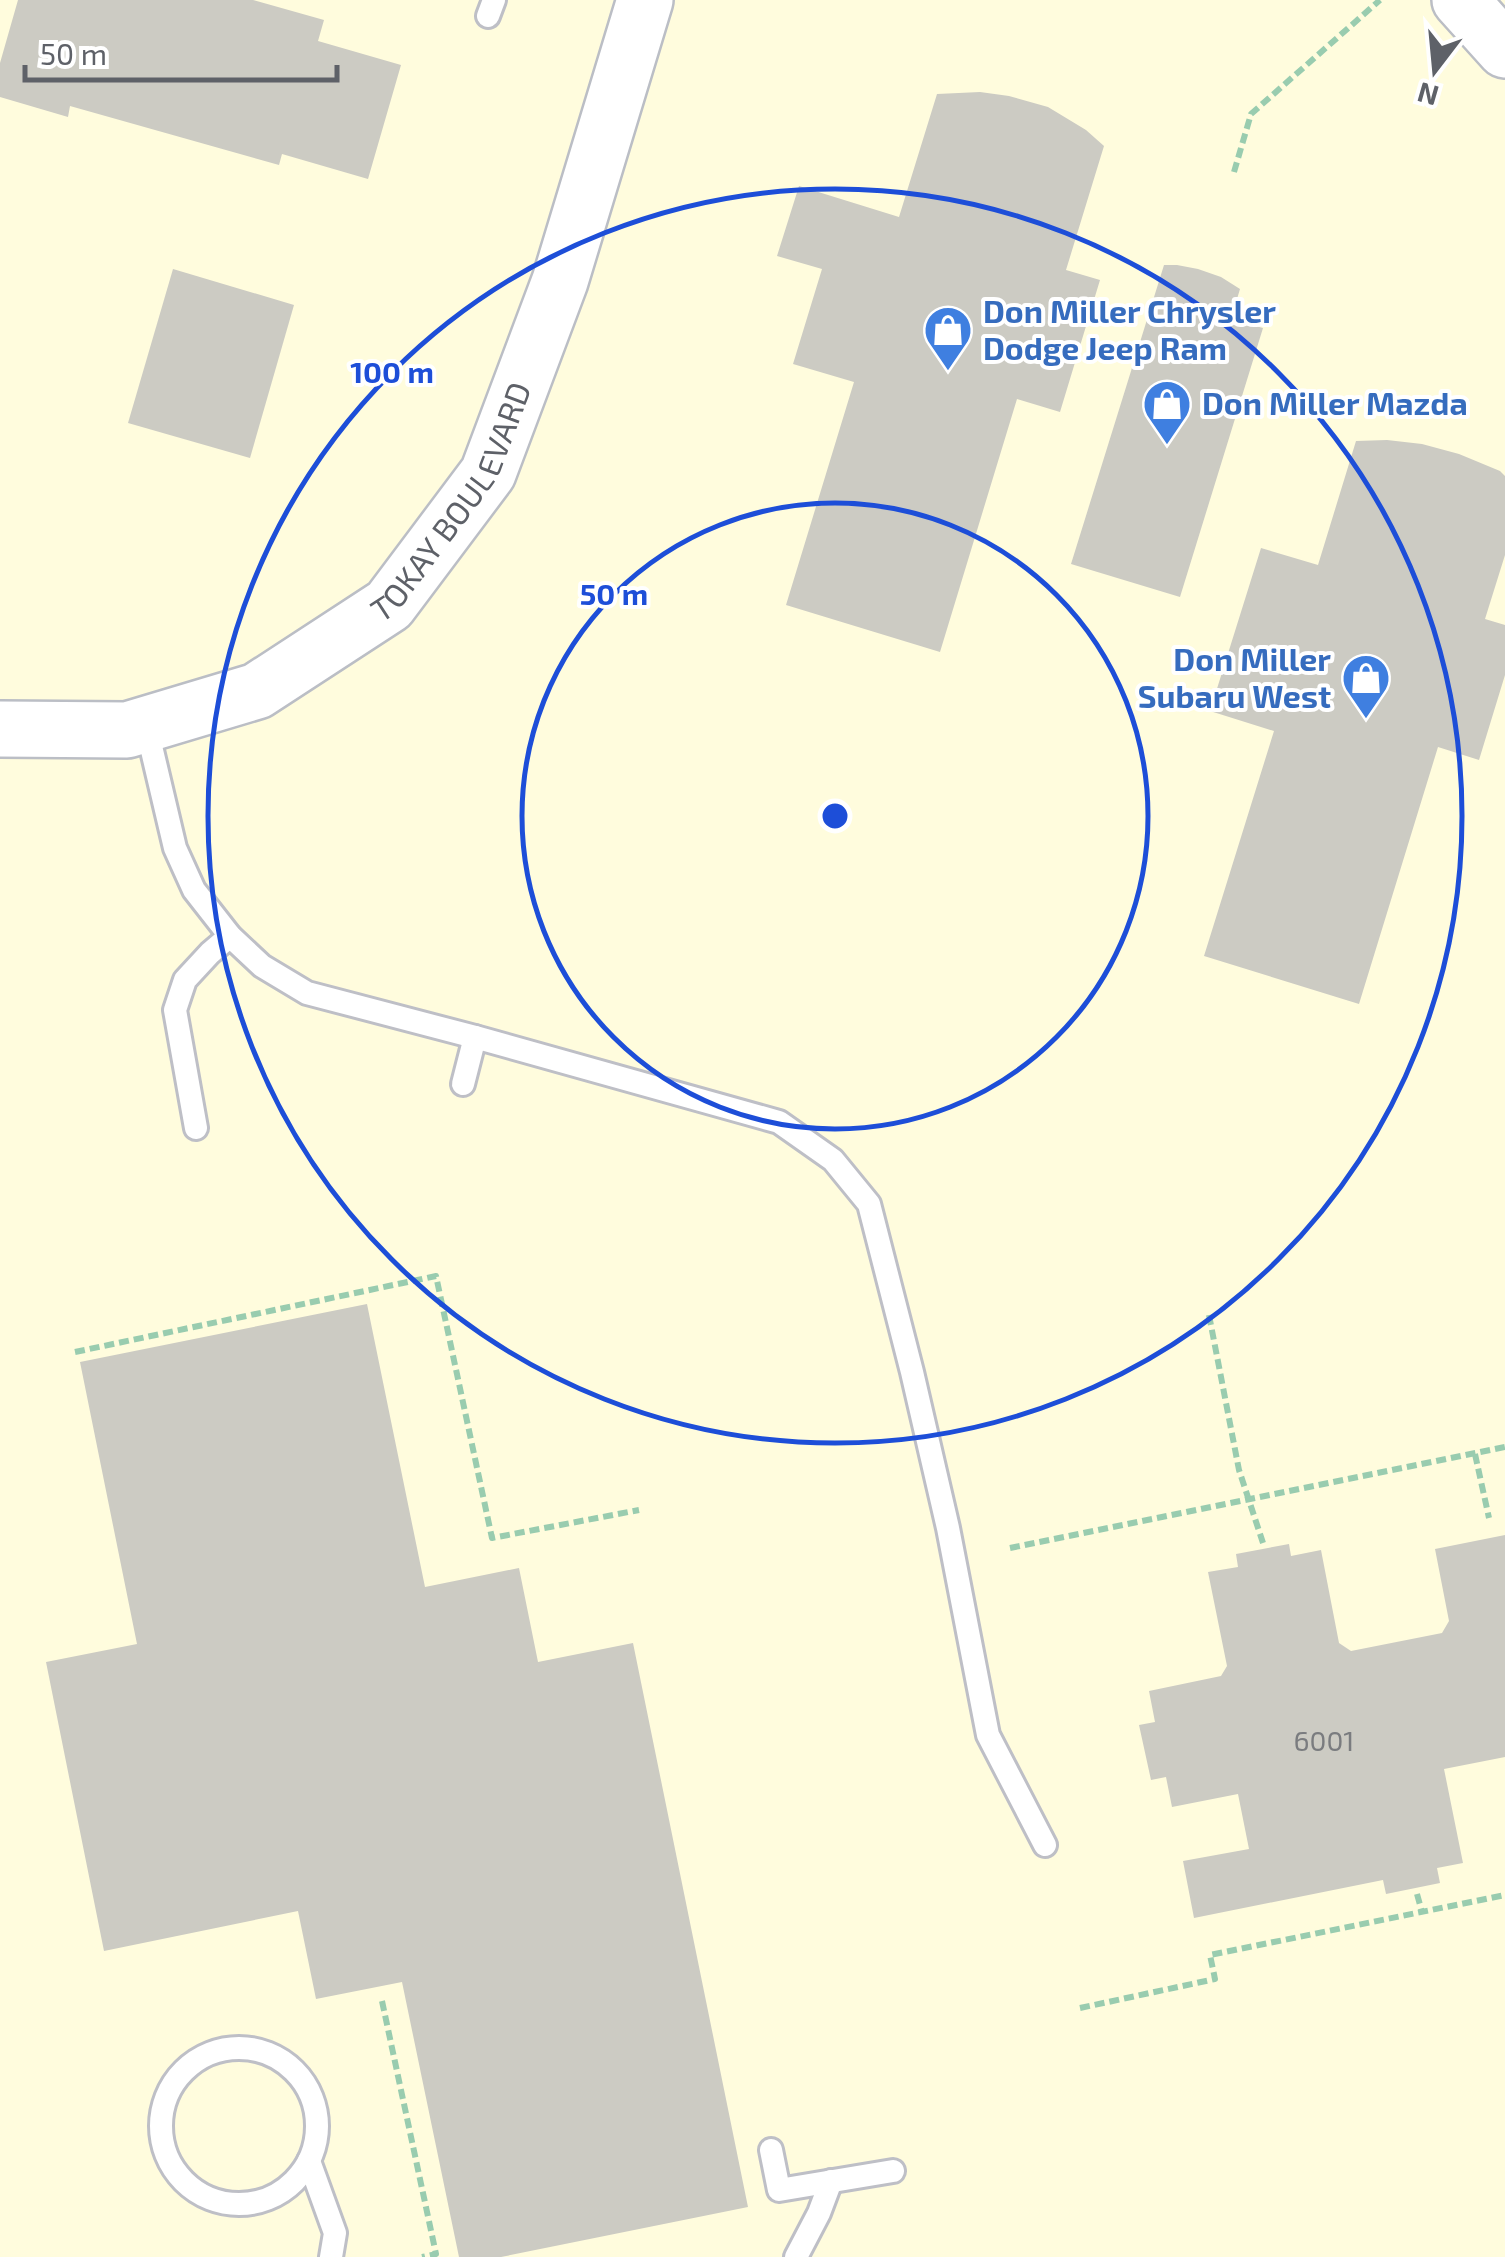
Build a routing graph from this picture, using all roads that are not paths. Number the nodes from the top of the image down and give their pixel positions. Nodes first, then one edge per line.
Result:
1 (645, 0) edge
2 (1460, 0) edge
3 (1505, 50) edge
4 (146, 725) junction
5 (0, 728) edge
6 (230, 936) junction
7 (475, 1037) junction
8 (463, 1084) dead end
9 (196, 1128) dead end
10 (1046, 1845) dead end
11 (771, 2150) dead end
12 (310, 2161) junction
13 (892, 2171) dead end
14 (831, 2182) junction
15 (331, 2257) edge
16 (796, 2257) edge

1 - 4 street, TOKAY BOULEVARD
2 - 3 street
4 - 5 street, TOKAY BOULEVARD
4 - 6 lane
6 - 7 lane
6 - 9 lane
7 - 8 lane
7 - 10 lane
11 - 14 lane
12 - 12 lane
12 - 15 lane
13 - 14 lane
14 - 16 lane

